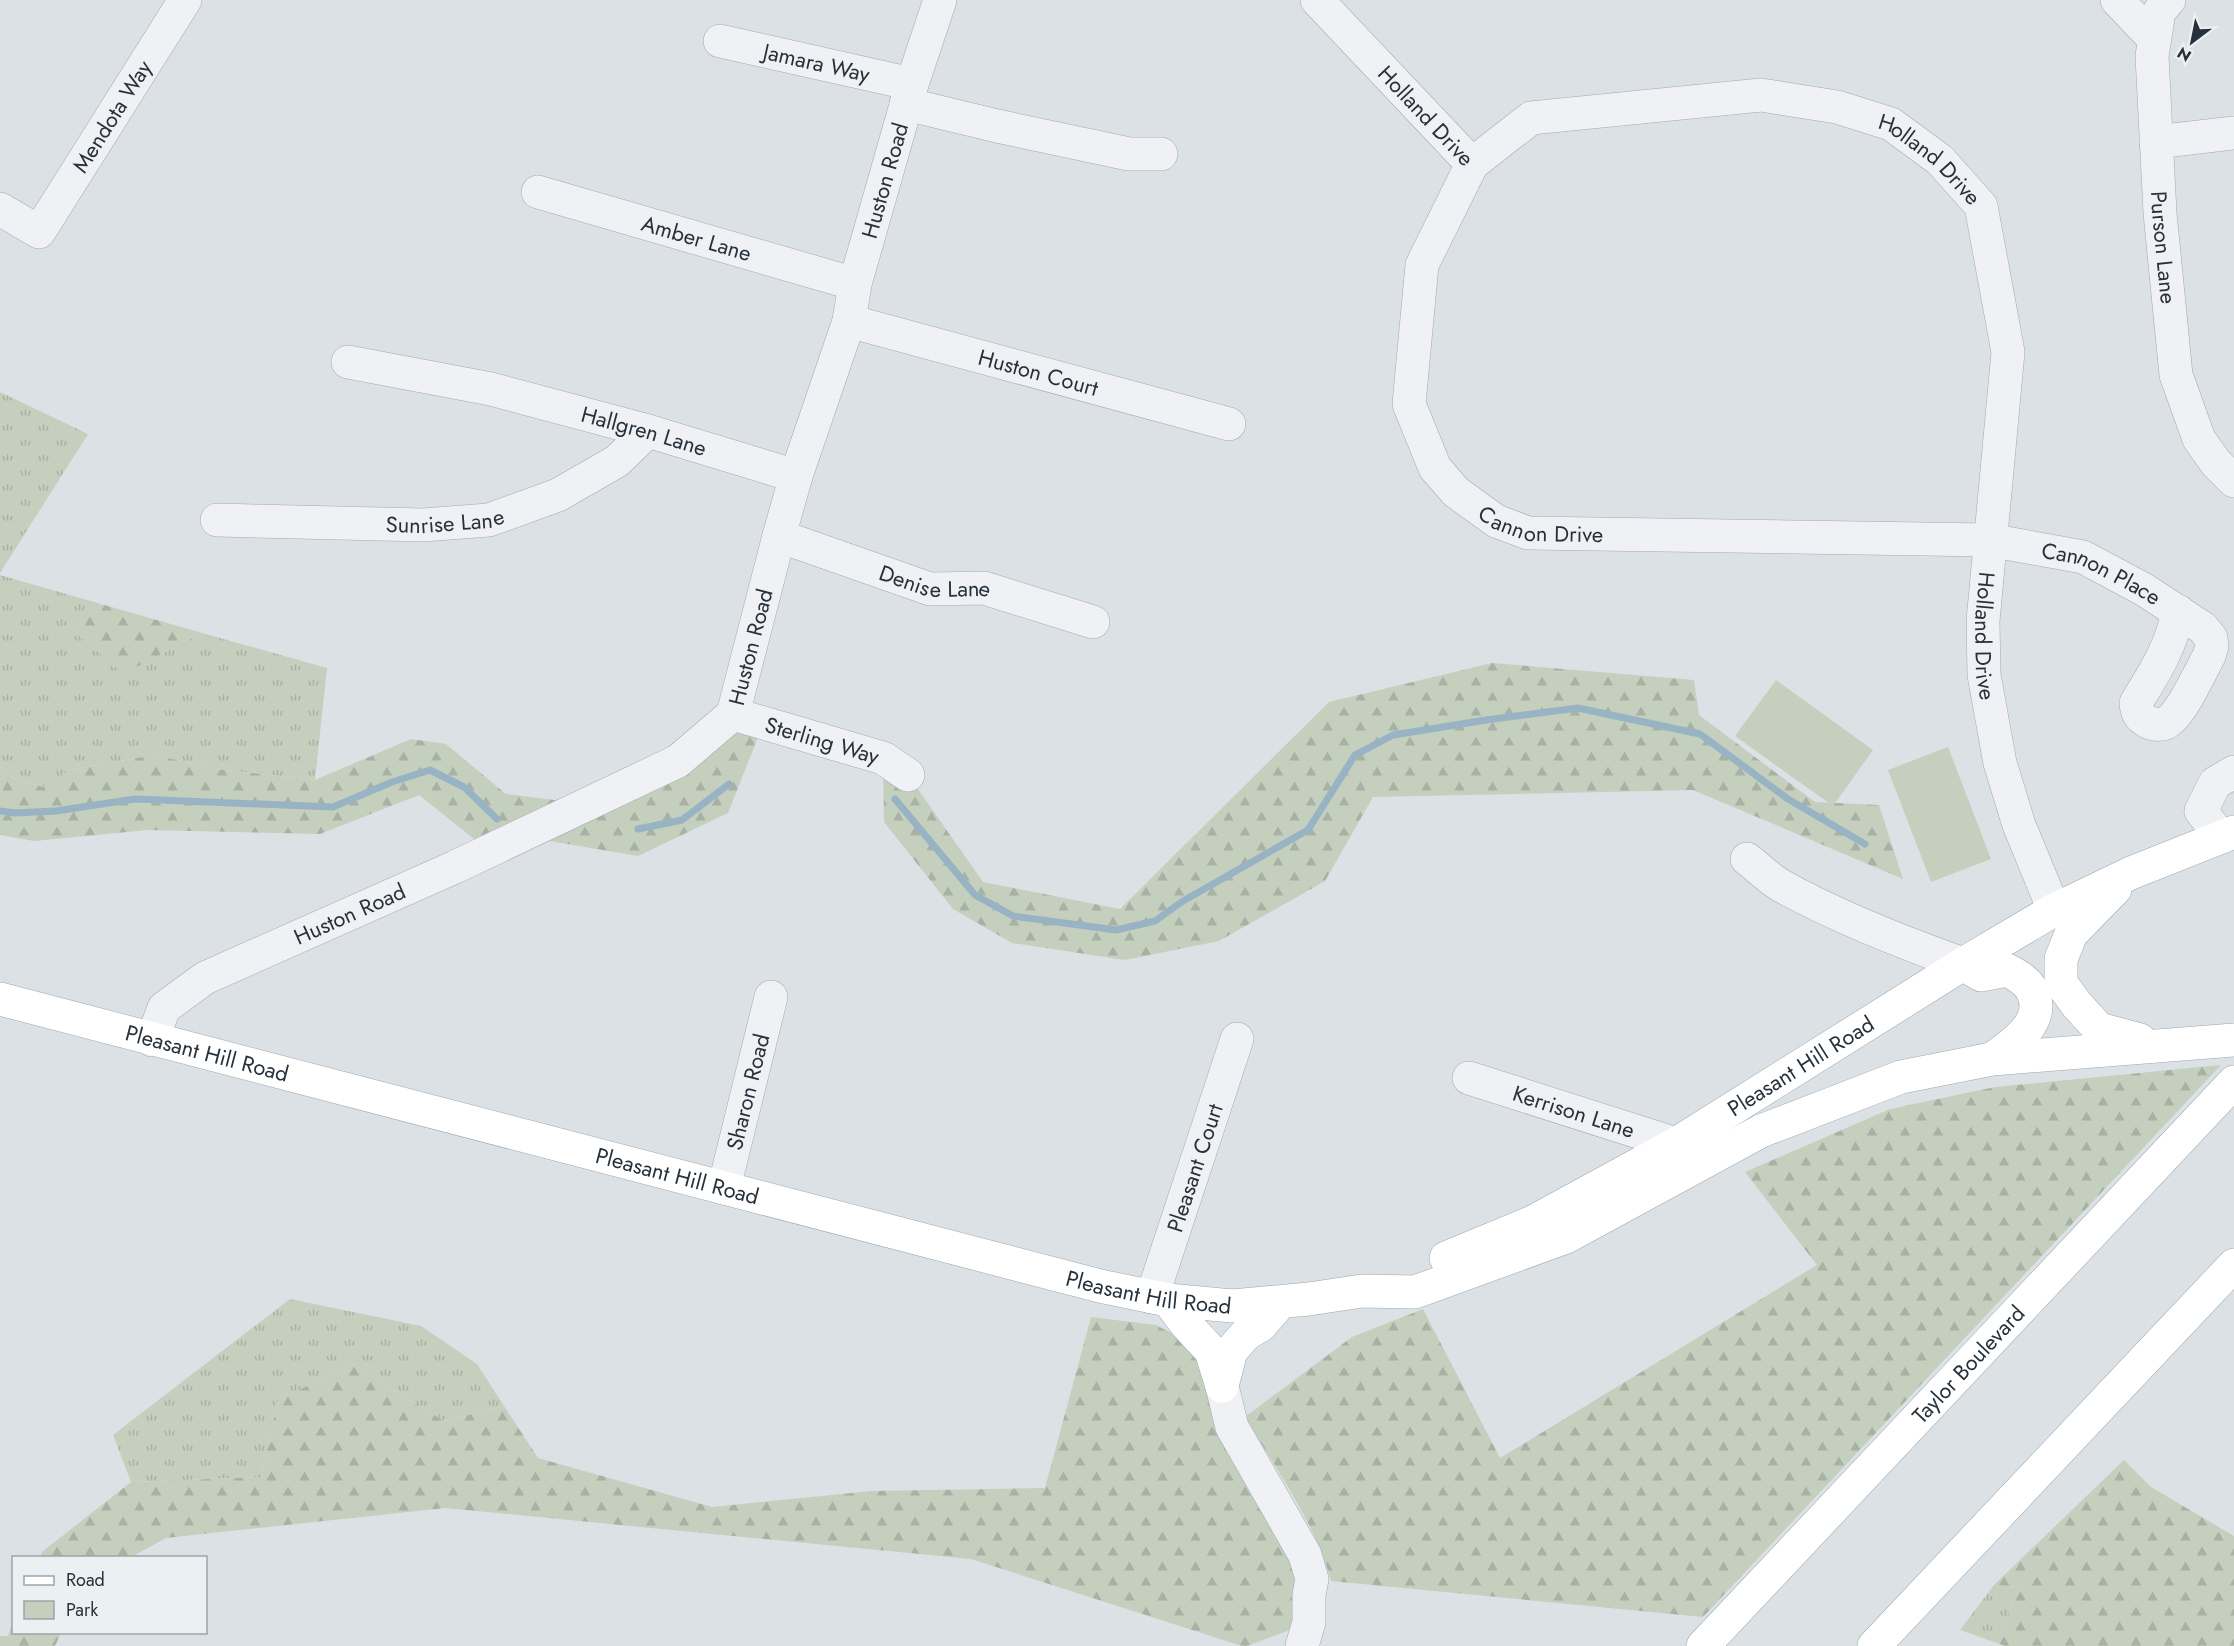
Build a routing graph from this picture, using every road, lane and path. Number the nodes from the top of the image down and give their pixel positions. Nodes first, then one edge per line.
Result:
1 (185, 0) edge
2 (940, 0) edge
3 (1317, 0) edge
4 (2116, 0) edge
5 (2169, 0) edge
6 (2154, 39) junction
7 (720, 41) dead end
8 (909, 94) junction
9 (2234, 133) edge
10 (2156, 142) junction
11 (1161, 154) dead end
12 (1472, 164) junction
13 (538, 192) dead end
14 (0, 209) edge
15 (855, 284) junction
16 (849, 321) junction
17 (348, 362) dead end
18 (1229, 424) dead end
19 (648, 431) junction
20 (796, 476) junction
21 (2234, 481) edge
22 (217, 520) dead end
23 (779, 536) junction
24 (1989, 540) junction
25 (2191, 619) dead end
26 (1093, 622) dead end
27 (733, 714) junction
28 (2234, 771) edge
29 (908, 776) dead end
30 (2228, 834) edge
31 (1747, 859) dead end
32 (2131, 873) junction
33 (2054, 910) junction
34 (1963, 964) junction
35 (771, 997) dead end
36 (0, 999) edge
37 (1237, 1039) dead end
38 (152, 1040) junction
39 (2234, 1040) edge
40 (2162, 1046) junction
41 (1992, 1059) junction
42 (1469, 1078) dead end
43 (2234, 1082) edge
44 (1676, 1144) junction
45 (724, 1188) junction
46 (2233, 1268) edge
47 (1362, 1291) junction
48 (1160, 1299) junction
49 (1280, 1303) junction
50 (1222, 1386) junction
51 (1302, 1646) edge
52 (1703, 1646) edge
53 (1874, 1646) edge

1 - 14 street, Mendota Way
2 - 8 street, Huston Road
3 - 12 street, Holland Drive
4 - 6 street
5 - 6 street, Purson Lane
6 - 10 street, Purson Lane
7 - 8 street, Jamara Way
8 - 11 street, Jamara Way
8 - 15 street, Huston Road
9 - 10 street
10 - 21 street, Purson Lane
12 - 24 street, Cannon Drive
12 - 24 street, Holland Drive
13 - 15 street, Amber Lane
15 - 16 street, Huston Road
16 - 18 street, Huston Court
16 - 20 street, Huston Road
17 - 19 street, Hallgren Lane
19 - 20 street, Hallgren Lane
19 - 22 street, Sunrise Lane
20 - 23 street, Huston Road
23 - 26 street, Denise Lane
23 - 27 street, Huston Road
24 - 25 street, Cannon Place
24 - 33 street, Holland Drive
27 - 29 street, Sterling Way
27 - 38 street, Huston Road
28 - 30 street
30 - 32 main road, Pleasant Hill Road
31 - 34 street
32 - 33 main road, Pleasant Hill Road
32 - 40 main road
33 - 34 main road, Pleasant Hill Road
34 - 41 main road
34 - 44 main road, Pleasant Hill Road
35 - 45 street, Sharon Road
36 - 38 main road, Pleasant Hill Road
37 - 48 street, Pleasant Court
38 - 45 main road, Pleasant Hill Road
39 - 40 main road, Pleasant Hill Road
40 - 41 main road, Pleasant Hill Road
41 - 47 main road, Pleasant Hill Road
42 - 44 street, Kerrison Lane
43 - 52 main road, Taylor Boulevard
44 - 47 main road, Pleasant Hill Road
45 - 48 main road, Pleasant Hill Road
46 - 53 main road
47 - 49 main road, Pleasant Hill Road
48 - 49 main road, Pleasant Hill Road
48 - 50 main road
49 - 50 main road
50 - 51 street

